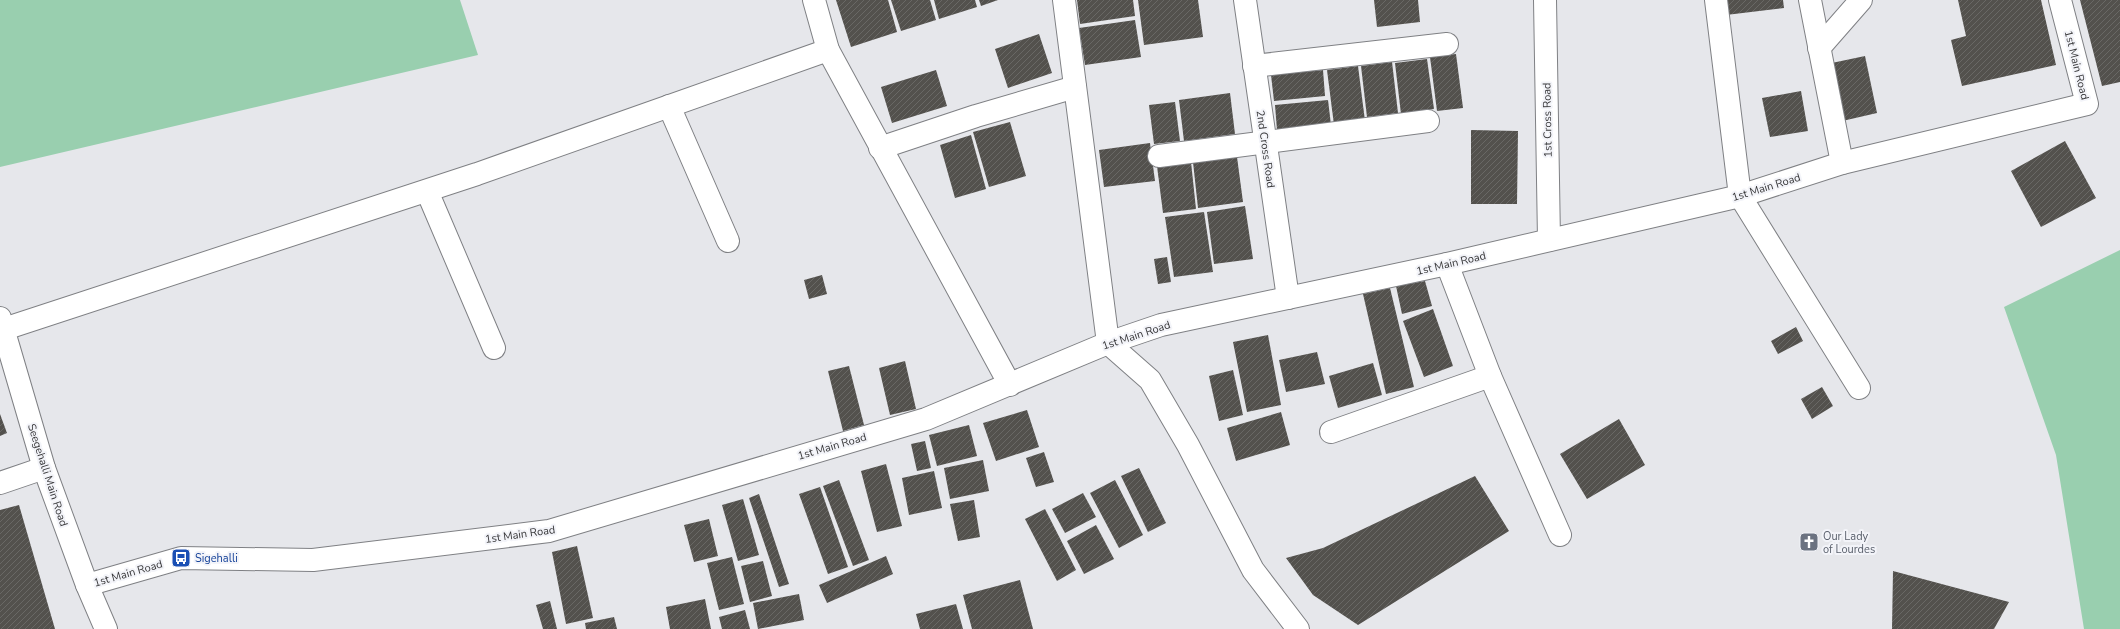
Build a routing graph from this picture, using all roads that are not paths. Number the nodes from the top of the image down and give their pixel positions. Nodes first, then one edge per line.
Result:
1 (814, 0) edge
2 (1064, 0) edge
3 (1245, 0) edge
4 (1545, 0) edge
5 (1716, 0) edge
6 (1810, 0) edge
7 (1862, 0) edge
8 (2060, 0) edge
9 (1447, 44) dead end
10 (1819, 48) junction
11 (828, 50) junction
12 (1254, 66) junction
13 (1075, 87) junction
14 (670, 106) junction
15 (1428, 121) dead end
16 (1265, 142) junction
17 (880, 148) junction
18 (1159, 156) dead end
19 (1842, 164) junction
20 (427, 191) junction
21 (1740, 196) junction
22 (728, 240) dead end
23 (1549, 240) junction
24 (1447, 264) junction
25 (1288, 298) junction
26 (2, 324) edge
27 (1108, 343) junction
28 (494, 348) dead end
29 (1490, 376) junction
30 (1010, 385) junction
31 (1859, 388) dead end
32 (1331, 432) dead end
33 (44, 468) junction
34 (0, 483) edge
35 (1560, 535) dead end
36 (87, 585) junction
37 (106, 629) edge
38 (1298, 629) edge

1 - 11 street
2 - 13 street
3 - 12 street, 2nd Cross Road
4 - 23 street, 1st Cross Road
5 - 21 street
6 - 10 street
7 - 10 street
8 - 19 street, 1st Main Road
9 - 12 street
10 - 19 street
11 - 14 street
11 - 17 street
12 - 16 street, 2nd Cross Road
13 - 17 street
13 - 27 street
14 - 20 street
14 - 22 street
15 - 16 street
16 - 18 street
16 - 25 street, 2nd Cross Road
17 - 30 street
19 - 21 street, 1st Main Road
20 - 26 street
20 - 28 street
21 - 23 street, 1st Main Road
21 - 31 street
23 - 24 street, 1st Main Road
24 - 25 street, 1st Main Road
24 - 29 street
25 - 27 street, 1st Main Road
26 - 33 street, Seegehalli Main Road
27 - 30 street, 1st Main Road
27 - 38 street
29 - 32 street
29 - 35 street
30 - 36 street, 1st Main Road
33 - 34 street
33 - 36 street, Seegehalli Main Road
36 - 37 street, Seegehalli Main Road

